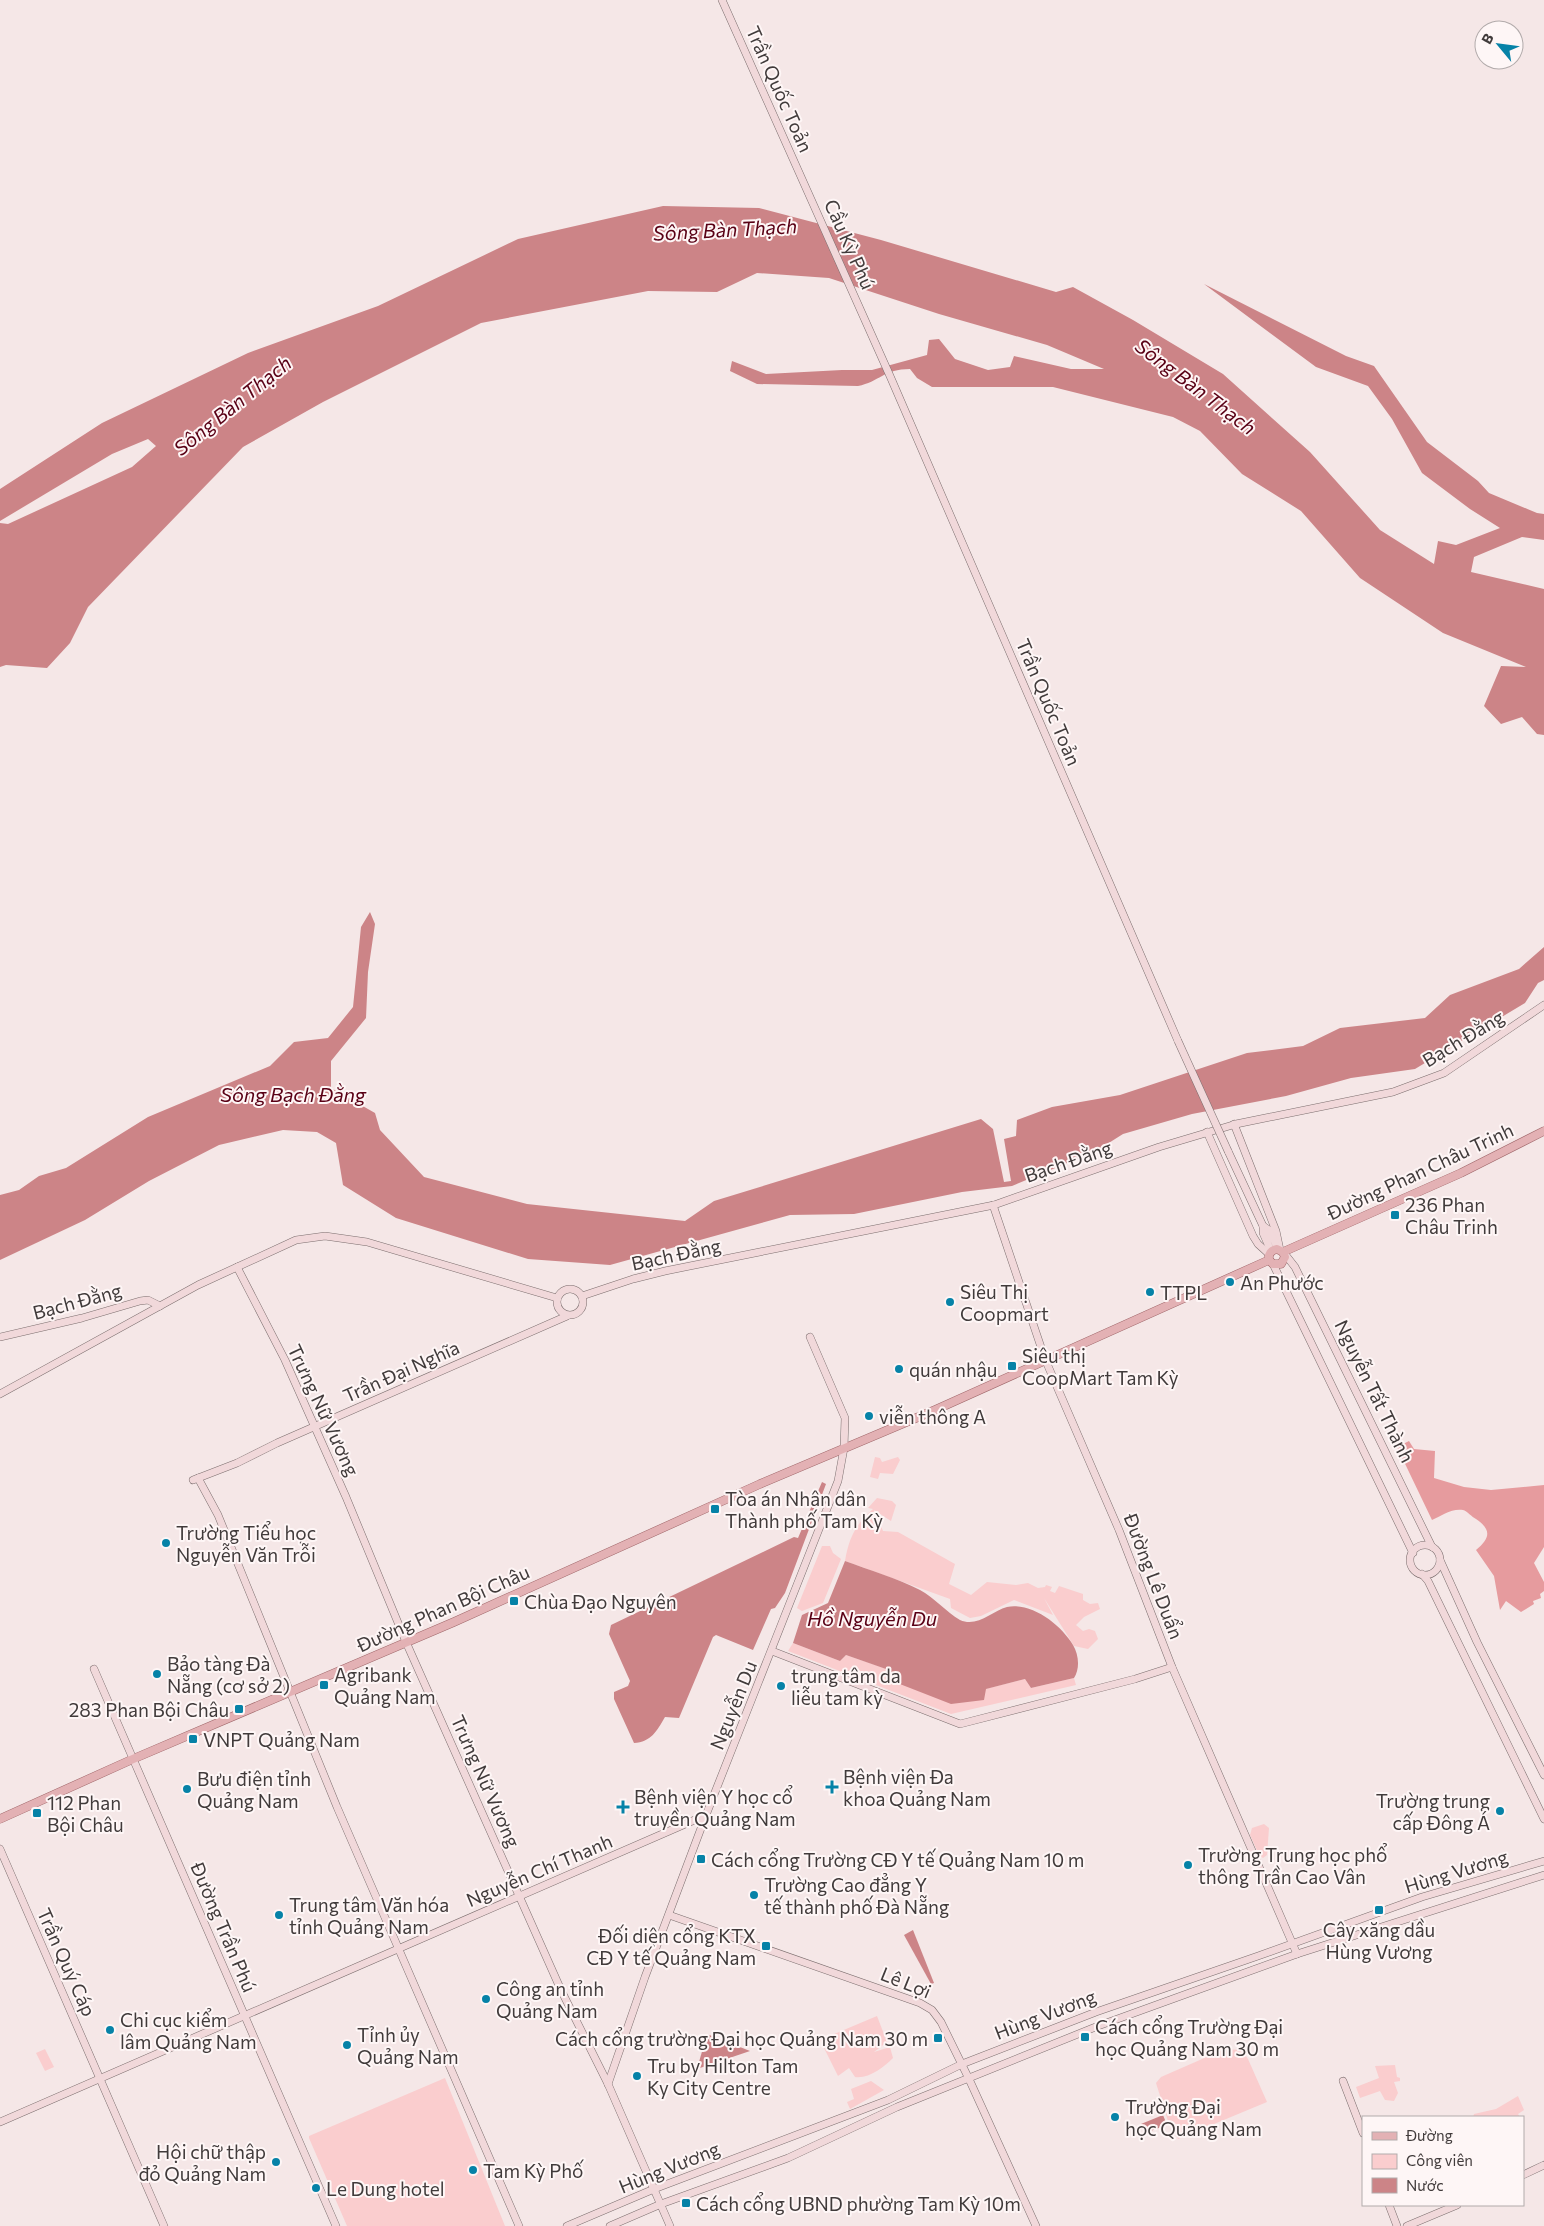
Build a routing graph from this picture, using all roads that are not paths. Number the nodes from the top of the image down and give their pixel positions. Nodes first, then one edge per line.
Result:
1 (722, 0) edge
2 (809, 192) joint
3 (890, 376) joint
4 (1544, 1005) edge
5 (1234, 1124) junction
6 (1544, 1131) edge
7 (1207, 1132) junction
8 (993, 1205) junction
9 (1276, 1254) junction
10 (237, 1267) junction
11 (582, 1296) junction
12 (557, 1298) junction
13 (160, 1306) junction
14 (567, 1316) junction
15 (0, 1337) edge
16 (810, 1337) dead end
17 (1045, 1359) junction
18 (0, 1394) edge
19 (314, 1427) junction
20 (844, 1448) junction
21 (1432, 1547) junction
22 (1412, 1553) junction
23 (1440, 1560) junction
24 (1422, 1574) junction
25 (406, 1642) junction
26 (772, 1652) junction
27 (1172, 1668) junction
28 (94, 1669) dead end
29 (291, 1692) junction
30 (133, 1759) junction
31 (1544, 1775) edge
32 (706, 1815) junction
33 (0, 1819) edge
34 (1544, 1819) edge
35 (0, 1849) edge
36 (1544, 1861) edge
37 (1544, 1875) edge
38 (520, 1895) junction
39 (669, 1915) junction
40 (1292, 1942) junction
41 (399, 1950) junction
42 (1297, 1954) junction
43 (244, 2015) junction
44 (962, 2064) junction
45 (100, 2078) junction
46 (969, 2079) junction
47 (1343, 2081) dead end
48 (608, 2084) junction
49 (0, 2122) edge
50 (1362, 2130) edge
51 (1544, 2166) edge
52 (1524, 2175) edge
53 (654, 2189) junction
54 (661, 2204) junction
55 (1389, 2206) edge
56 (1455, 2206) edge
57 (164, 2226) edge
58 (336, 2226) edge
59 (519, 2226) edge
60 (567, 2226) edge
61 (610, 2226) edge
62 (670, 2226) edge
63 (1036, 2226) edge
64 (1397, 2226) edge
65 (1407, 2226) edge

1 - 2 street, Trần Quốc Toản
2 - 3 street, Cầu Kỳ Phú
3 - 9 street, Trần Quốc Toản, bridge
4 - 5 street, Bạch Đằng
5 - 7 street, Bạch Đằng
5 - 9 street
6 - 9 main road, Đường Phan Châu Trinh
7 - 8 street, Bạch Đằng
7 - 9 street
8 - 11 street, Bạch Đằng
8 - 17 street, Đường Lê Duẩn
9 - 17 main road, Đường Phan Châu Trinh
9 - 21 street, Nguyễn Tất Thành
9 - 22 street, Nguyễn Tất Thành
10 - 12 street
10 - 13 street
10 - 19 street, Trưng Nữ Vương
11 - 12 street
11 - 14 street
12 - 14 street
13 - 15 street, Bạch Đằng
13 - 18 street
14 - 19 street, Trần Đại Nghĩa
16 - 20 street, Nguyễn Du
17 - 20 main road, Đường Phan Châu Trinh
17 - 27 street, Đường Lê Duẩn
19 - 25 street, Trưng Nữ Vương
19 - 29 street, Trần Đại Nghĩa
20 - 25 main road, Đường Phan Bội Châu
20 - 26 street, Nguyễn Du
21 - 22 street
21 - 23 street
22 - 24 street
23 - 24 street
23 - 31 street
24 - 34 street
25 - 29 main road, Đường Phan Bội Châu
25 - 38 street, Trưng Nữ Vương
26 - 27 street
26 - 32 street, Nguyễn Du
27 - 40 street, Đường Lê Duẩn
28 - 30 street, Đường Trần Phú
29 - 30 main road, Đường Phan Bội Châu
29 - 41 street
30 - 33 main road, Đường Phan Bội Châu
30 - 43 street, Đường Trần Phú
32 - 38 street, Nguyễn Chí Thanh
32 - 39 street, Nguyễn Du
35 - 45 street, Trần Quý Cáp
36 - 40 street, Hùng Vương
37 - 42 street, Hùng Vương
38 - 41 street, Nguyễn Chí Thanh
38 - 48 street, Trưng Nữ Vương
39 - 44 street, Lê Lợi
39 - 48 street, Nguyễn Du
40 - 42 street, Đường Lê Duẩn
40 - 44 street, Hùng Vương
41 - 43 street, Nguyễn Chí Thanh
41 - 59 street
42 - 46 street, Hùng Vương
43 - 45 street, Nguyễn Chí Thanh
43 - 58 street, Đường Trần Phú
44 - 46 street, Lê Lợi
44 - 53 street, Hùng Vương
45 - 49 street, Nguyễn Chí Thanh
45 - 57 street, Trần Quý Cáp
46 - 54 street, Hùng Vương
46 - 63 street, Lê Lợi
47 - 50 street
48 - 53 street, Trưng Nữ Vương
51 - 52 street
53 - 54 street, Trưng Nữ Vương
53 - 60 street, Hùng Vương
54 - 61 street, Hùng Vương
54 - 62 street, Trưng Nữ Vương
55 - 64 street
56 - 65 street

